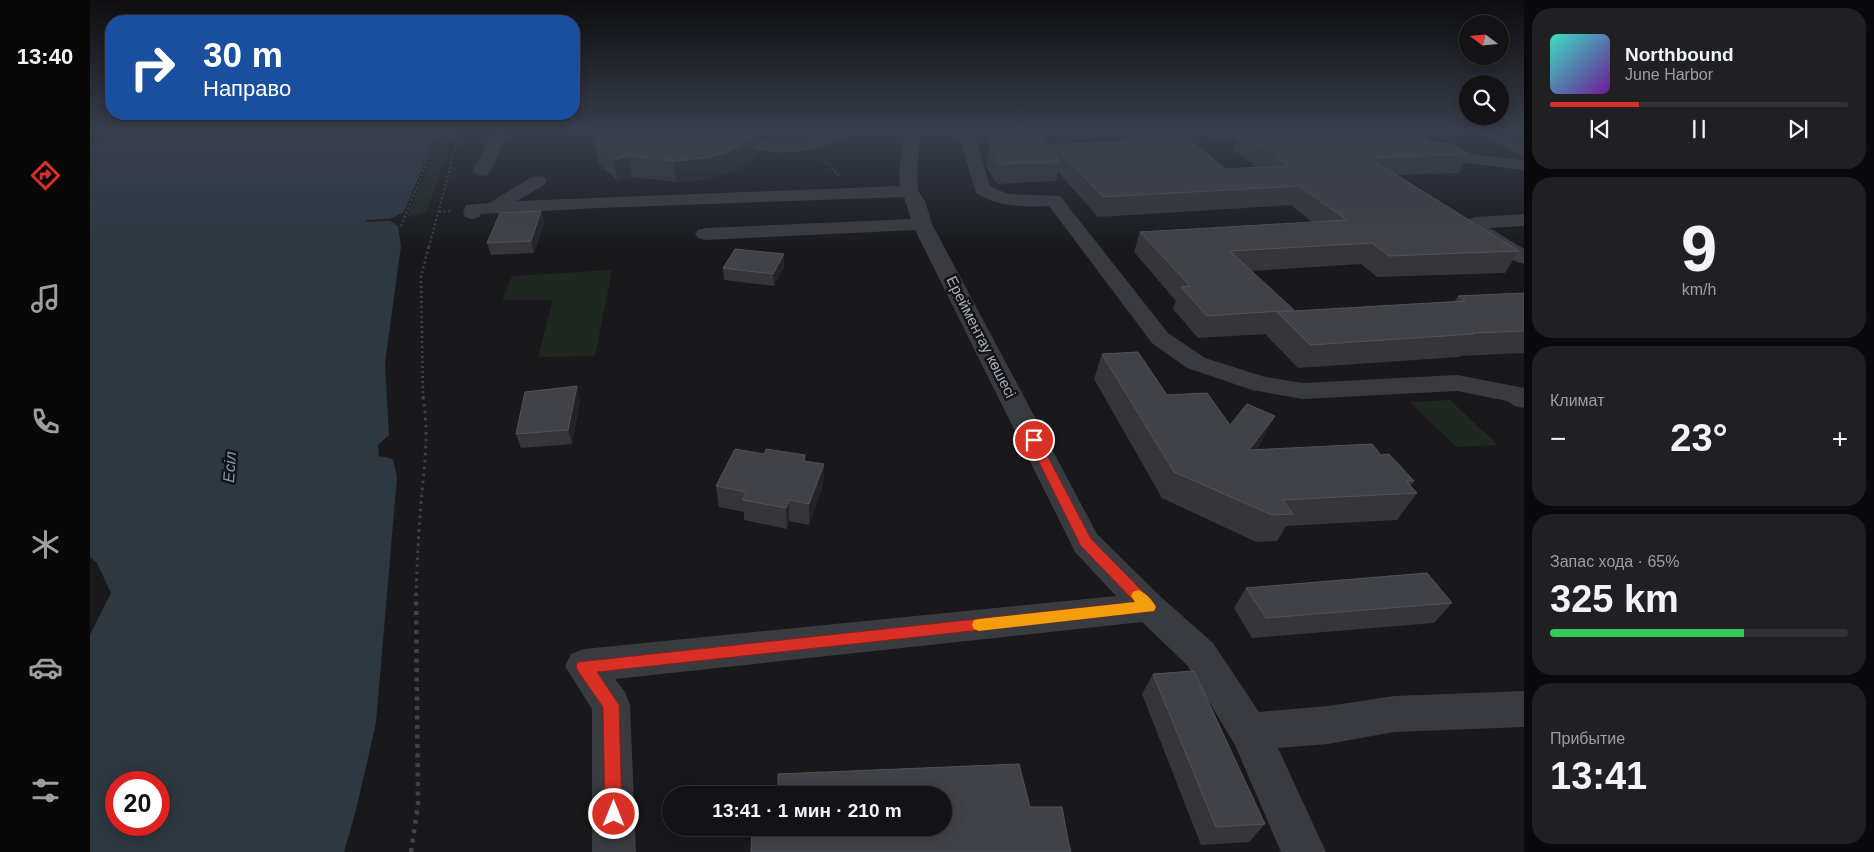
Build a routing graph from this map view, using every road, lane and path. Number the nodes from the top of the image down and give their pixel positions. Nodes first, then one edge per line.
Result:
1 (424, 170) edge
2 (449, 170) edge
3 (834, 170) edge
4 (908, 170) edge
5 (977, 170) edge
6 (538, 181) dead end
7 (908, 191) junction
8 (847, 194) junction
9 (495, 207) junction
10 (472, 213) dead end
11 (1524, 220) edge
12 (922, 224) junction
13 (401, 226) dead end
14 (705, 234) dead end
15 (1524, 258) edge
16 (1524, 400) edge
17 (1149, 607) junction
18 (1524, 709) edge
19 (1249, 732) junction
20 (410, 852) edge
21 (614, 852) edge
22 (1304, 852) edge

1 - 13 path
2 - 20 path
3 - 8 path
4 - 7 street, Ерейментау көшесі
5 - 16 street
6 - 9 street
7 - 8 street
7 - 12 street, Ерейментау көшесі
8 - 9 street
9 - 10 street
11 - 15 street
12 - 14 street
12 - 17 street, Ерейментау көшесі
17 - 19 street, Ерейментау көшесі
17 - 21 street
18 - 19 street
19 - 22 street, Ерейментау көшесі

